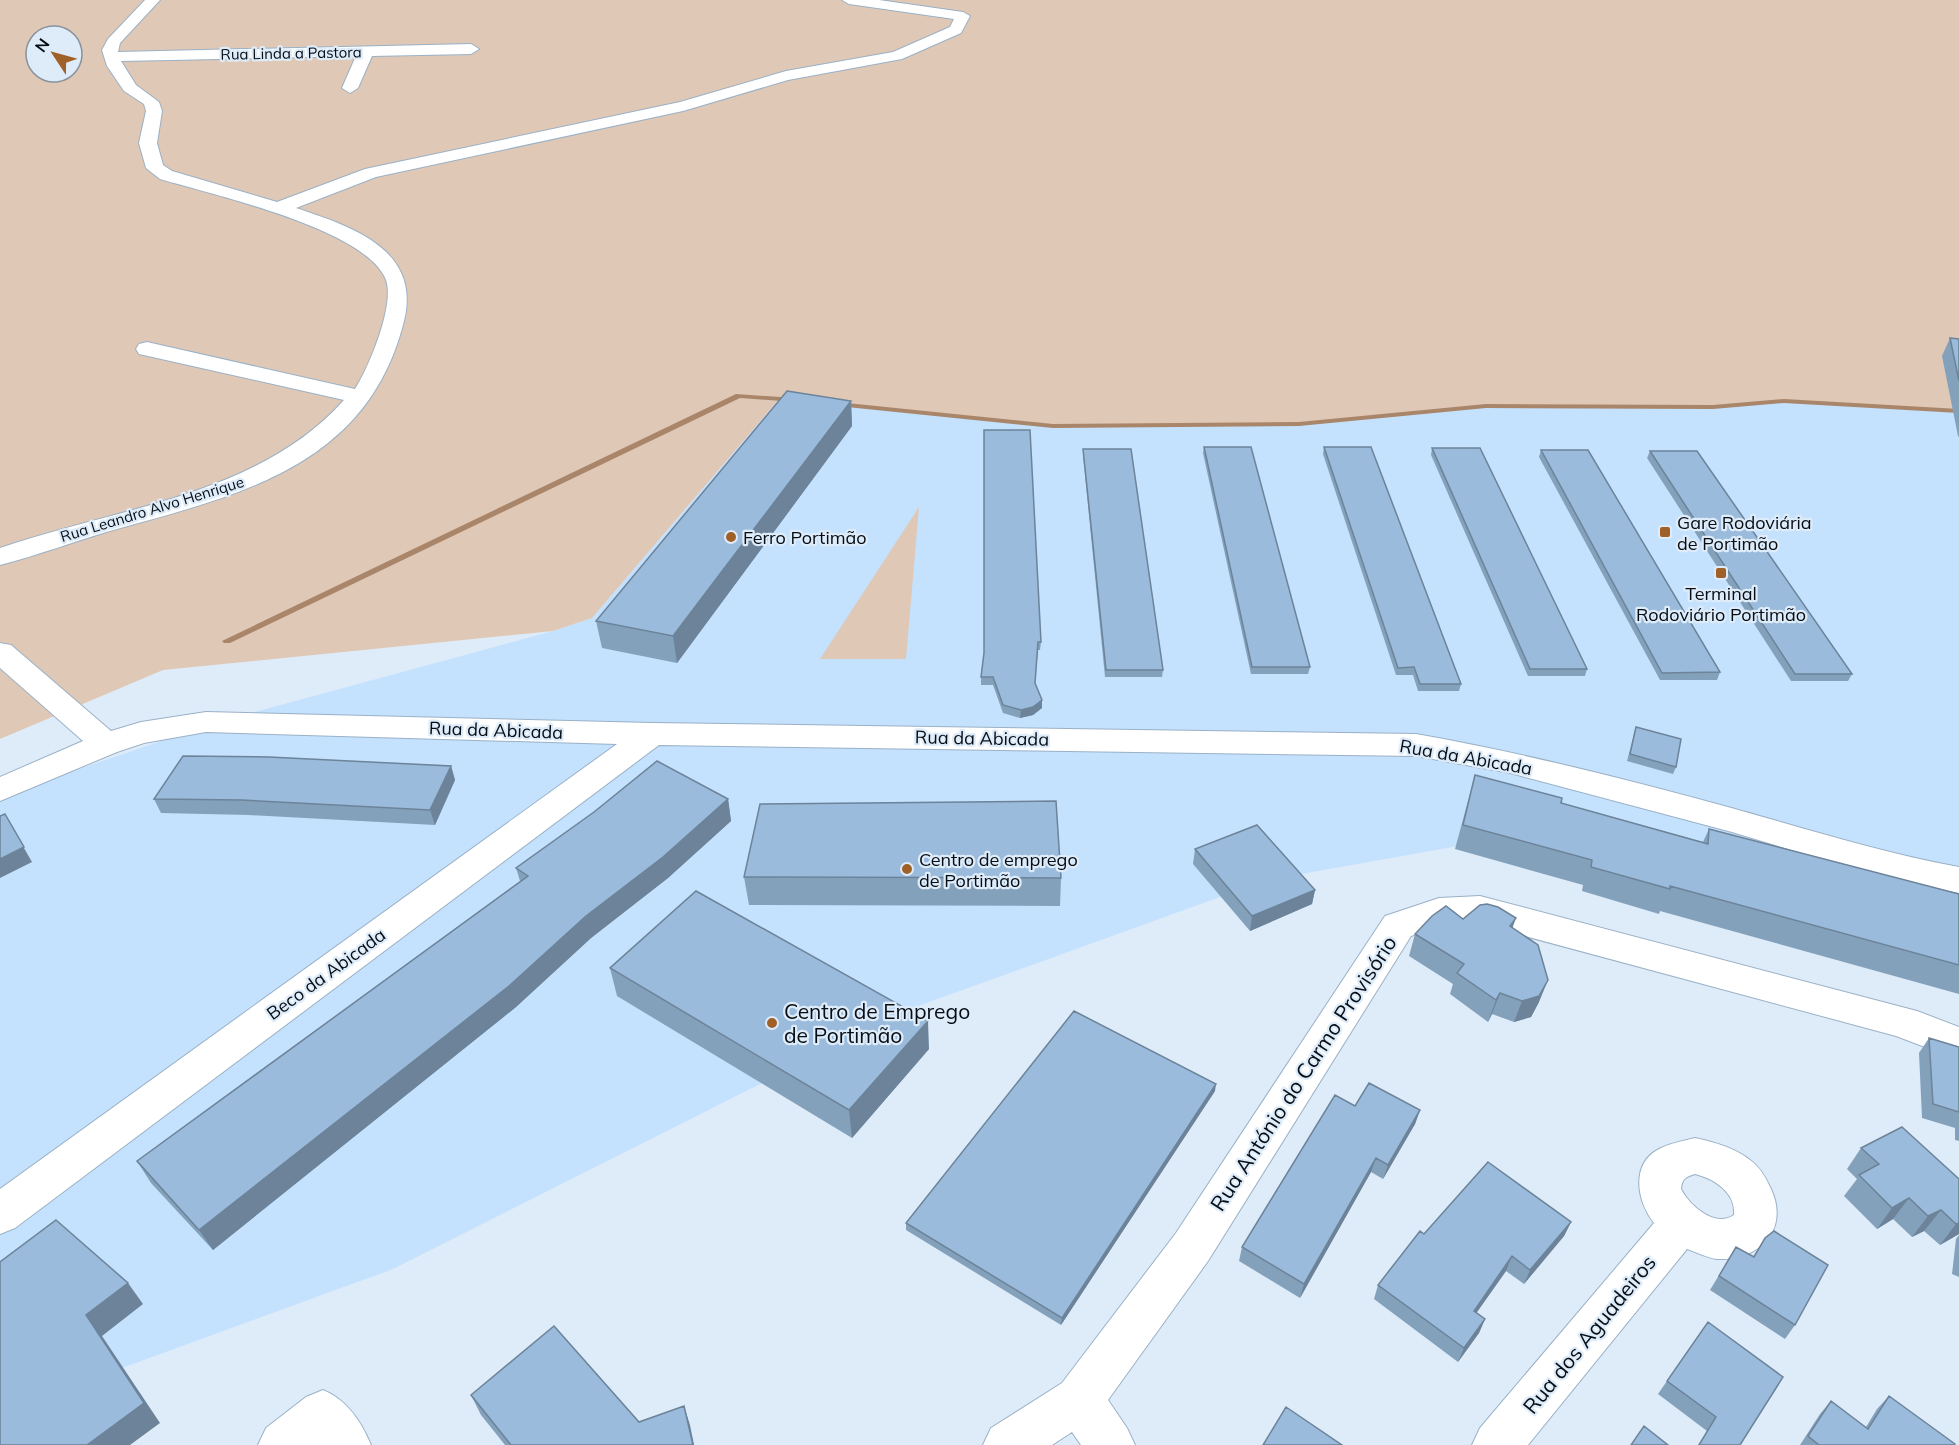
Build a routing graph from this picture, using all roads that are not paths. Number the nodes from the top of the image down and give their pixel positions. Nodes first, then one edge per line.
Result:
1 (153, 0) edge
2 (849, 0) edge
3 (471, 49) dead end
4 (366, 51) junction
5 (111, 57) junction
6 (350, 88) dead end
7 (276, 209) junction
8 (147, 349) dead end
9 (361, 398) junction
10 (0, 557) edge
11 (0, 652) edge
12 (652, 734) junction
13 (106, 744) junction
14 (0, 790) edge
15 (1894, 868) junction
16 (1959, 880) edge
17 (1959, 889) edge
18 (1959, 1044) edge
19 (0, 1214) edge
20 (1681, 1223) dead end
21 (1079, 1400) junction
22 (283, 1445) edge
23 (346, 1445) edge
24 (1008, 1445) edge
25 (1110, 1445) edge
26 (1497, 1445) edge

1 - 5 street
2 - 7 street
3 - 4 street, Rua Linda a Pastora
4 - 5 street, Rua Linda a Pastora
4 - 6 street
5 - 7 street, Rua Leandro Alvo Henrique
7 - 9 street, Rua Leandro Alvo Henrique
8 - 9 street
9 - 10 street, Rua Leandro Alvo Henrique
11 - 13 street
12 - 13 street, Rua da Abicada
12 - 15 street, Rua da Abicada
12 - 19 street, Beco da Abicada
13 - 14 street, Rua da Abicada
15 - 16 street, Rua da Abicada
15 - 17 street
18 - 21 street, Rua António do Carmo Provisório
20 - 26 street, Rua dos Aguadeiros
21 - 24 street
21 - 25 street
22 - 23 street

